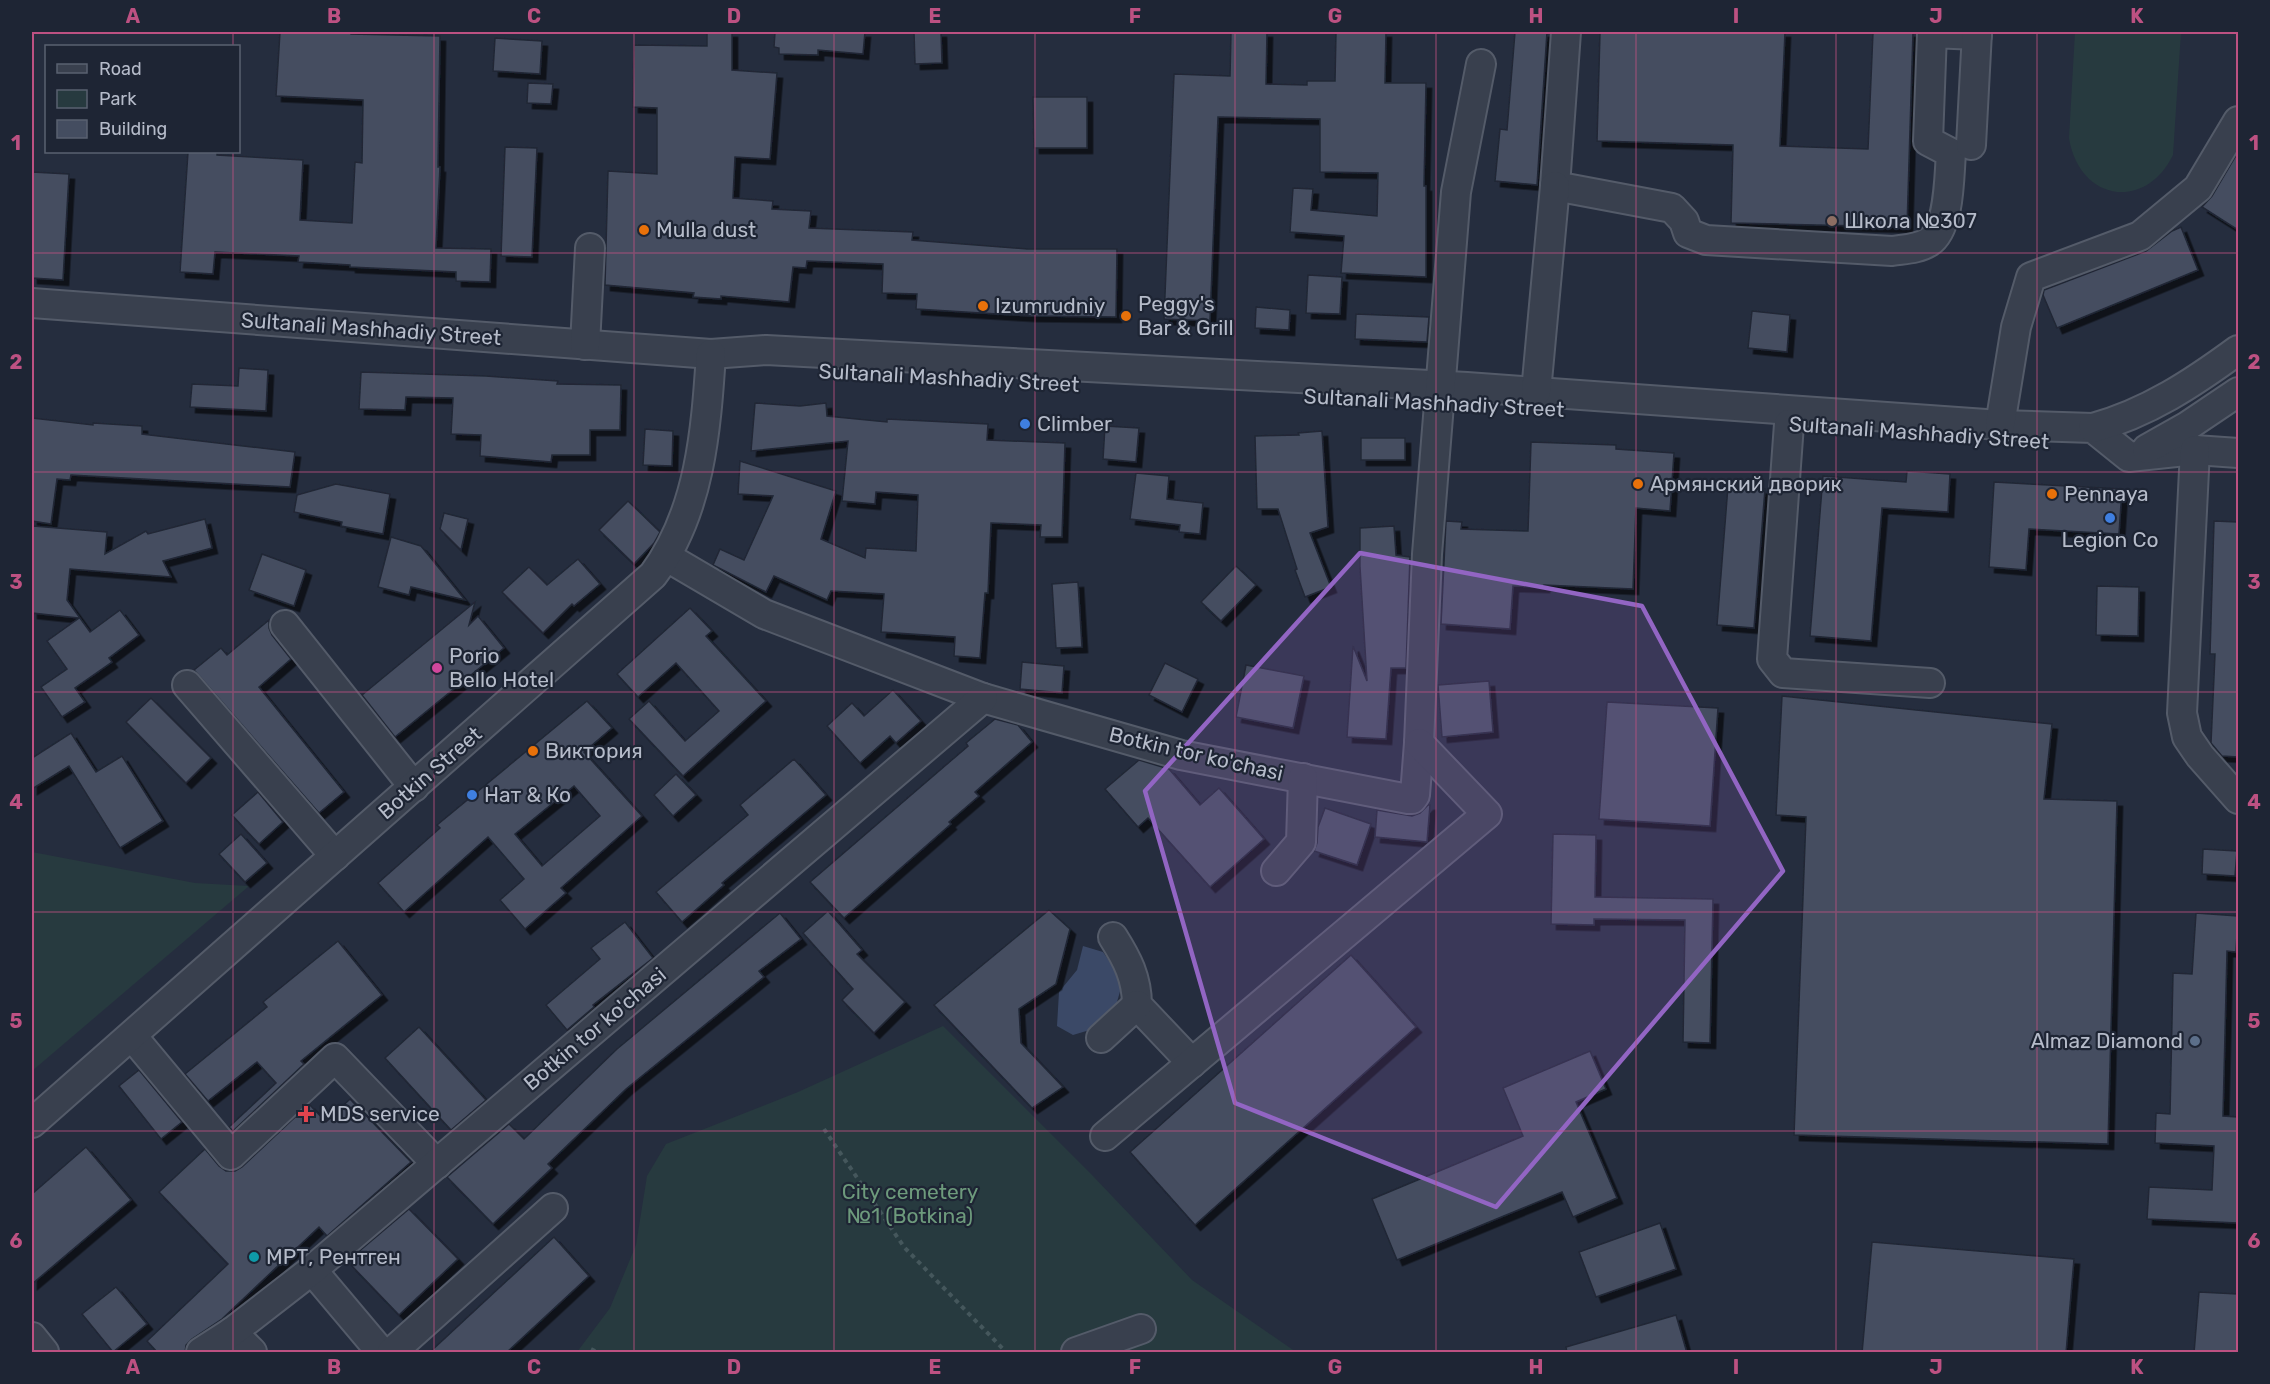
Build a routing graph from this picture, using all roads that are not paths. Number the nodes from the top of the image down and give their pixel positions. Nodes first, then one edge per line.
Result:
1 (1566, 32) edge
2 (1977, 33) edge
3 (1481, 64) dead end
4 (2238, 121) edge
5 (1971, 145) dead end
6 (1555, 186) junction
7 (590, 248) dead end
8 (32, 303) edge
9 (585, 345) junction
10 (2238, 350) edge
11 (711, 354) junction
12 (1536, 392) junction
13 (2238, 392) edge
14 (1441, 394) junction
15 (1789, 424) junction
16 (2000, 425) junction
17 (2093, 428) junction
18 (2195, 450) junction
19 (2238, 453) edge
20 (2129, 458) junction
21 (667, 557) junction
22 (285, 625) dead end
23 (1930, 683) dead end
24 (187, 685) dead end
25 (982, 698) junction
26 (1419, 743) junction
27 (1303, 778) junction
28 (414, 787) junction
29 (2238, 799) edge
30 (335, 856) junction
31 (1276, 871) dead end
32 (1113, 937) dead end
33 (1137, 1005) junction
34 (132, 1036) junction
35 (1101, 1038) dead end
36 (1192, 1063) junction
37 (32, 1123) edge
38 (1105, 1136) dead end
39 (437, 1164) junction
40 (553, 1208) dead end
41 (312, 1270) junction
42 (1141, 1329) dead end
43 (232, 1332) junction
44 (32, 1337) edge
45 (44, 1353) edge
46 (201, 1353) edge
47 (252, 1353) edge
48 (381, 1353) edge
49 (392, 1353) edge
50 (1077, 1353) edge

1 - 6 street
2 - 5 street
2 - 6 street
3 - 14 street
4 - 16 street
6 - 12 street
7 - 9 street
8 - 9 street, Sultаnali Mashhadiy Street
9 - 11 street, Sultаnali Mashhadiy Street
10 - 17 street, Sultаnali Mashhadiy Street
11 - 14 street, Sultаnali Mashhadiy Street
11 - 21 street, Botkin Street
12 - 14 street, Sultаnali Mashhadiy Street
12 - 16 street, Sultаnali Mashhadiy Street
13 - 20 street
14 - 15 street, Sultаnali Mashhadiy Street
14 - 26 street
15 - 20 street, Sultаnali Mashhadiy Street
15 - 23 street
16 - 17 street, Sultаnali Mashhadiy Street
17 - 20 street
18 - 19 street
18 - 20 street
18 - 29 street
21 - 25 street, Botkin tor ko'chasi
21 - 28 street, Botkin Street
22 - 28 street
24 - 30 street
25 - 27 street, Botkin tor ko'chasi
25 - 39 street, Botkin tor ko'chasi
26 - 27 street, Botkin tor ko'chasi
26 - 36 street
27 - 31 street
28 - 30 street, Botkin Street
30 - 34 street, Botkin Street
32 - 33 street
33 - 35 street
33 - 36 street
34 - 37 street, Botkin Street
34 - 39 street
36 - 38 street
39 - 41 street, Botkin tor ko'chasi
40 - 49 street
41 - 43 street, Botkin tor ko'chasi
41 - 48 street
42 - 50 street
43 - 46 street, Botkin tor ko'chasi
43 - 47 street
44 - 45 street

